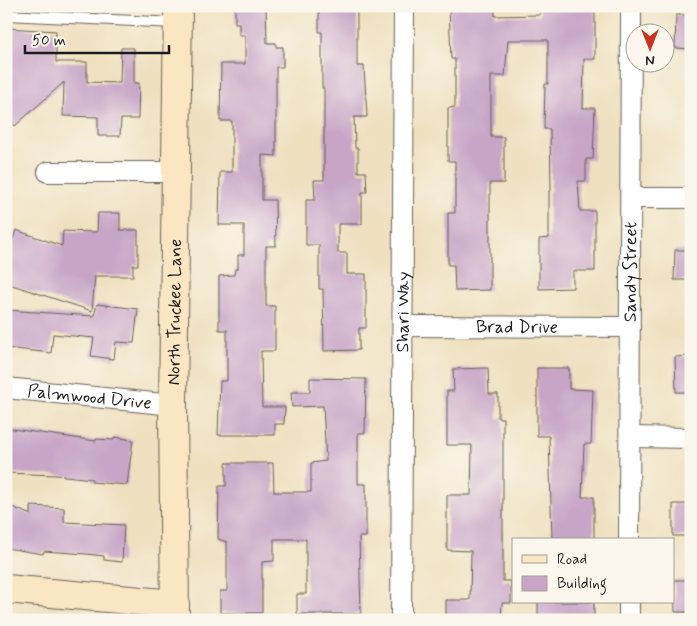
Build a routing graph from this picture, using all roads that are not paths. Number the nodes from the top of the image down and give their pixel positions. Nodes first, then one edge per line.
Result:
1 (404, 6) edge
2 (631, 6) edge
3 (6, 15) edge
4 (178, 15) edge
5 (48, 172) dead end
6 (178, 172) junction
7 (631, 198) junction
8 (691, 198) edge
9 (403, 326) junction
10 (630, 327) junction
11 (6, 388) edge
12 (173, 405) junction
13 (630, 437) junction
14 (691, 438) edge
15 (629, 538) edge
16 (6, 589) edge
17 (629, 604) edge
18 (175, 612) edge
19 (402, 620) edge
20 (629, 620) edge

1 - 9 street, Shari Way
2 - 7 street, Sandy Street
3 - 4 lane
4 - 6 street, North Truckee Lane
5 - 6 street
6 - 12 street, North Truckee Lane
7 - 8 street
7 - 10 street, Sandy Street
9 - 10 street, Brad Drive
9 - 19 street, Shari Way
10 - 13 street, Sandy Street
11 - 12 street, Palmwood Drive
12 - 18 street, North Truckee Lane
13 - 14 street
13 - 15 street, Sandy Street
16 - 18 street
17 - 20 street

